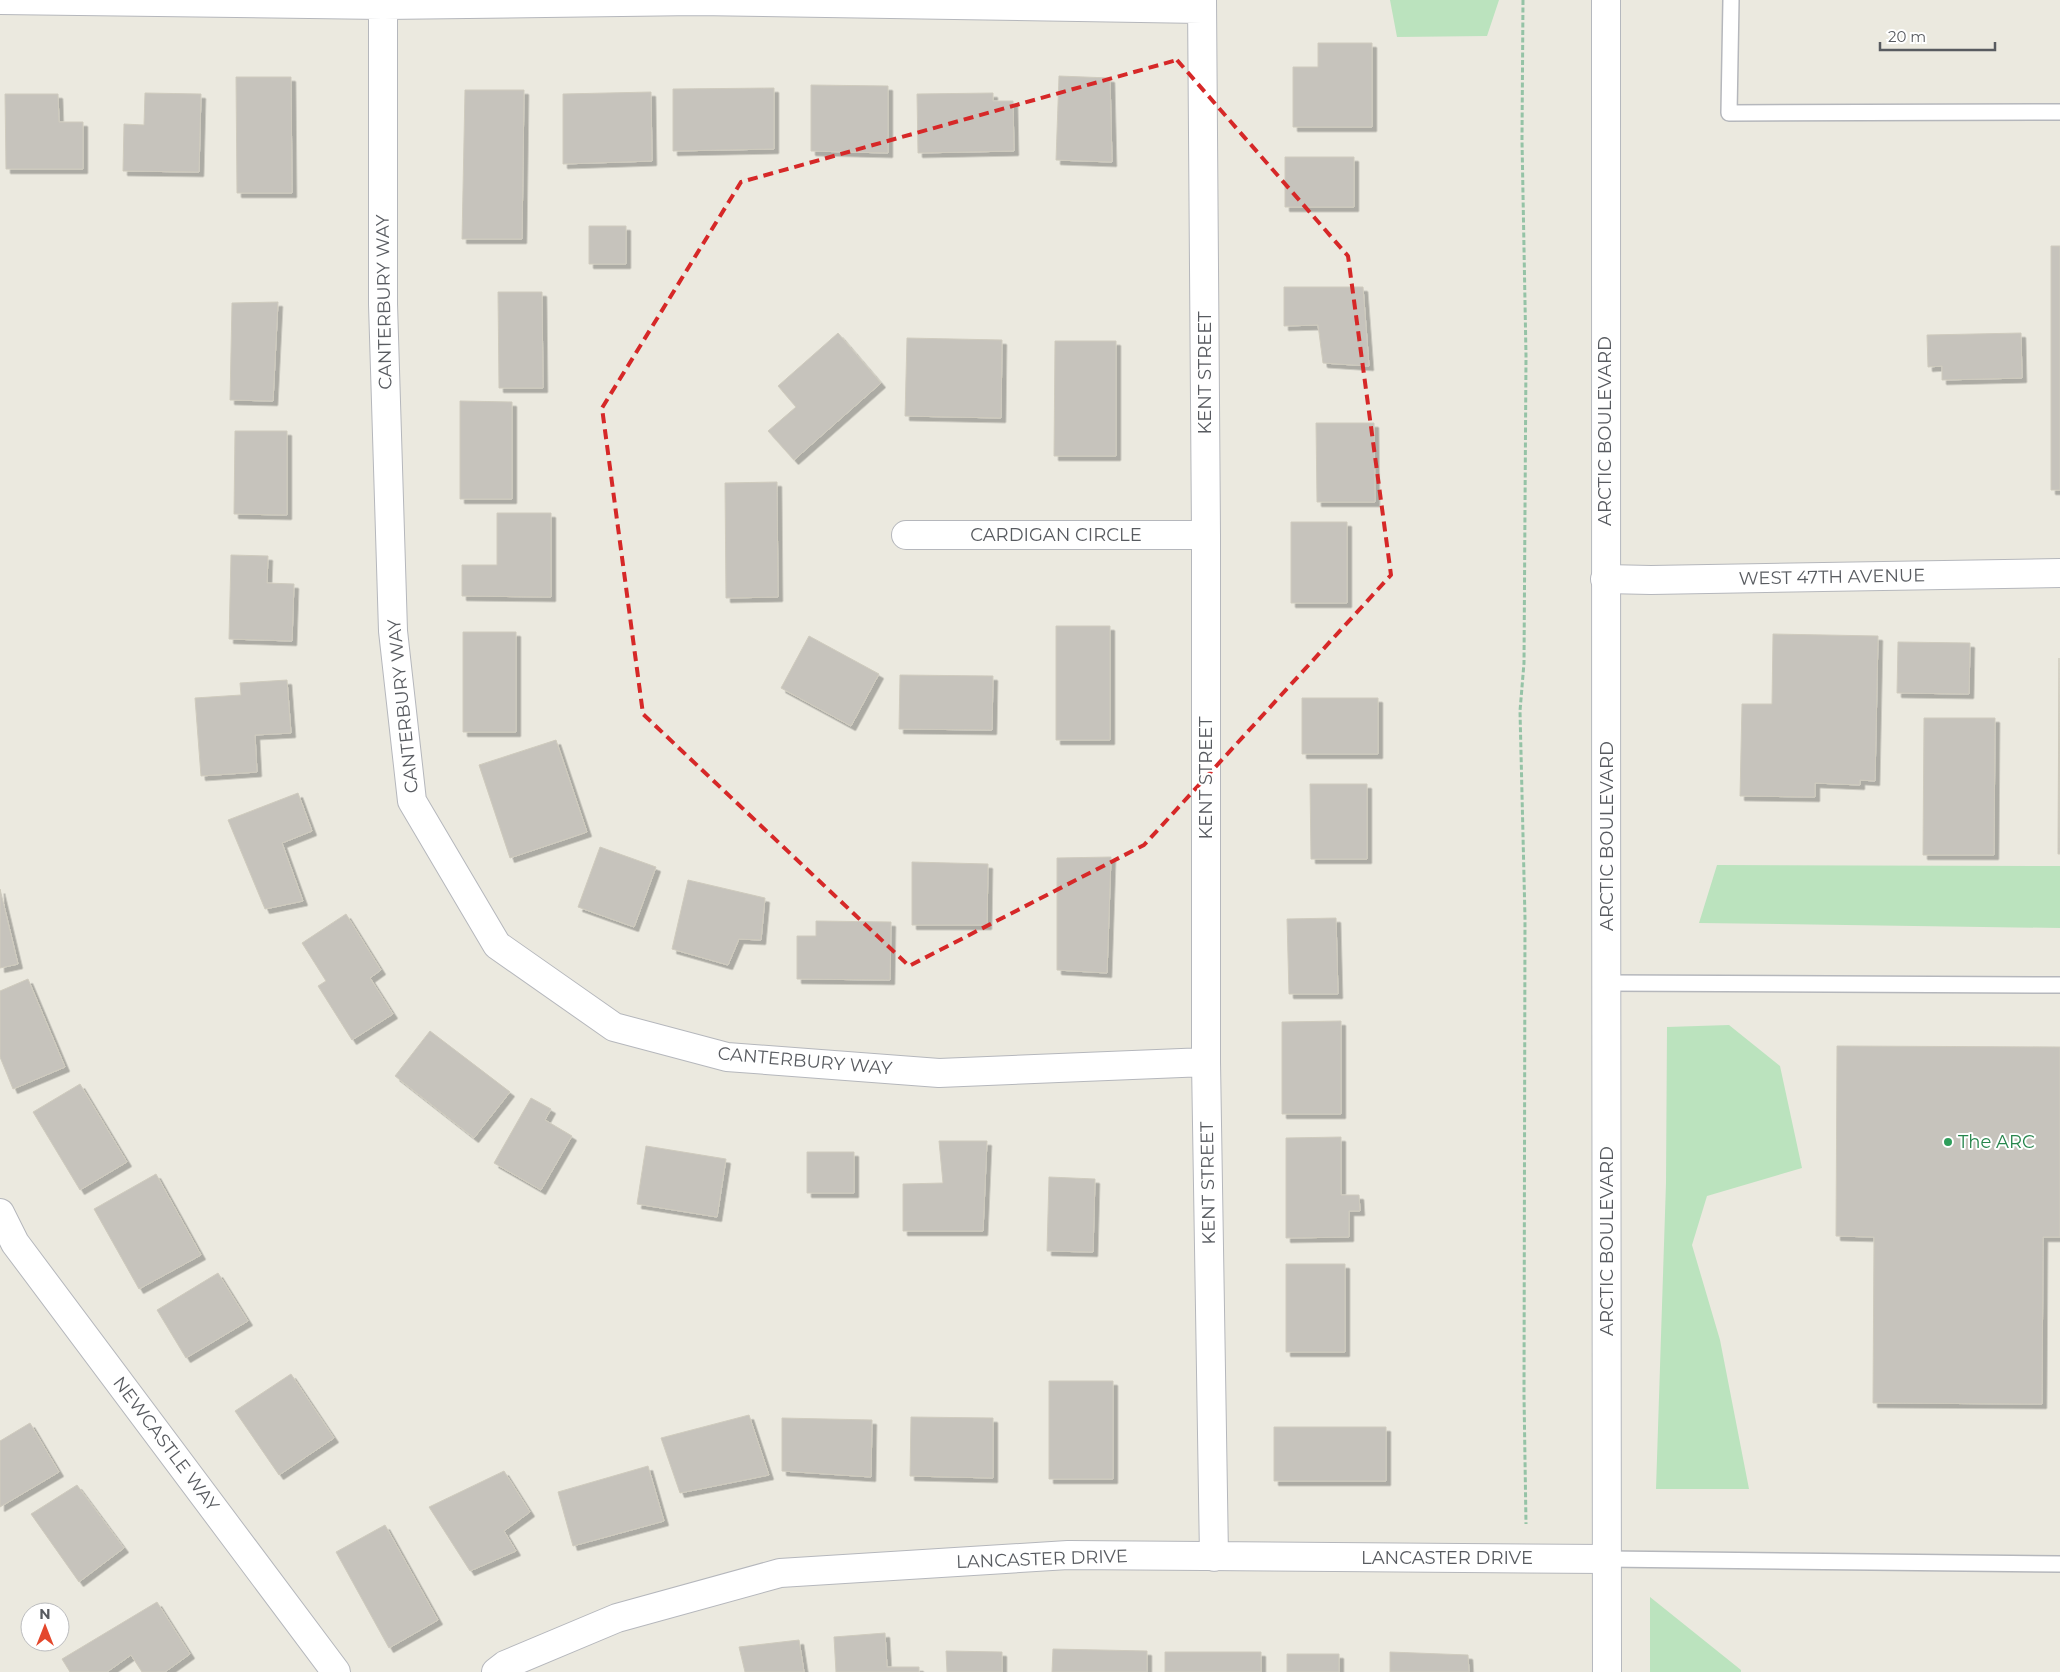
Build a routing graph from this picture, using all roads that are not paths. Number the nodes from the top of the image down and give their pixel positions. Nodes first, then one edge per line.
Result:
1 (0, 0) edge
2 (1606, 0) edge
3 (1731, 0) edge
4 (1202, 5) edge
5 (383, 6) junction
6 (2060, 112) edge
7 (906, 534) dead end
8 (1206, 535) junction
9 (2060, 573) edge
10 (1605, 579) junction
11 (1608, 983) junction
12 (2060, 985) edge
13 (1206, 1062) junction
14 (0, 1213) edge
15 (1214, 1557) junction
16 (1607, 1559) junction
17 (2060, 1564) edge
18 (336, 1672) edge
19 (496, 1672) edge
20 (1607, 1672) edge

1 - 5 street
2 - 10 street, ARCTIC BOULEVARD
3 - 6 lane
4 - 5 street
4 - 8 street, KENT STREET
5 - 13 street, CANTERBURY WAY
7 - 8 street, CARDIGAN CIRCLE
8 - 13 street, KENT STREET
9 - 10 street, WEST 47TH AVENUE
10 - 11 street, ARCTIC BOULEVARD
11 - 12 lane
11 - 16 street, ARCTIC BOULEVARD
13 - 15 street, KENT STREET
14 - 18 street, NEWCASTLE WAY
15 - 16 street, LANCASTER DRIVE
15 - 19 street, LANCASTER DRIVE
16 - 17 lane
16 - 20 street, ARCTIC BOULEVARD

